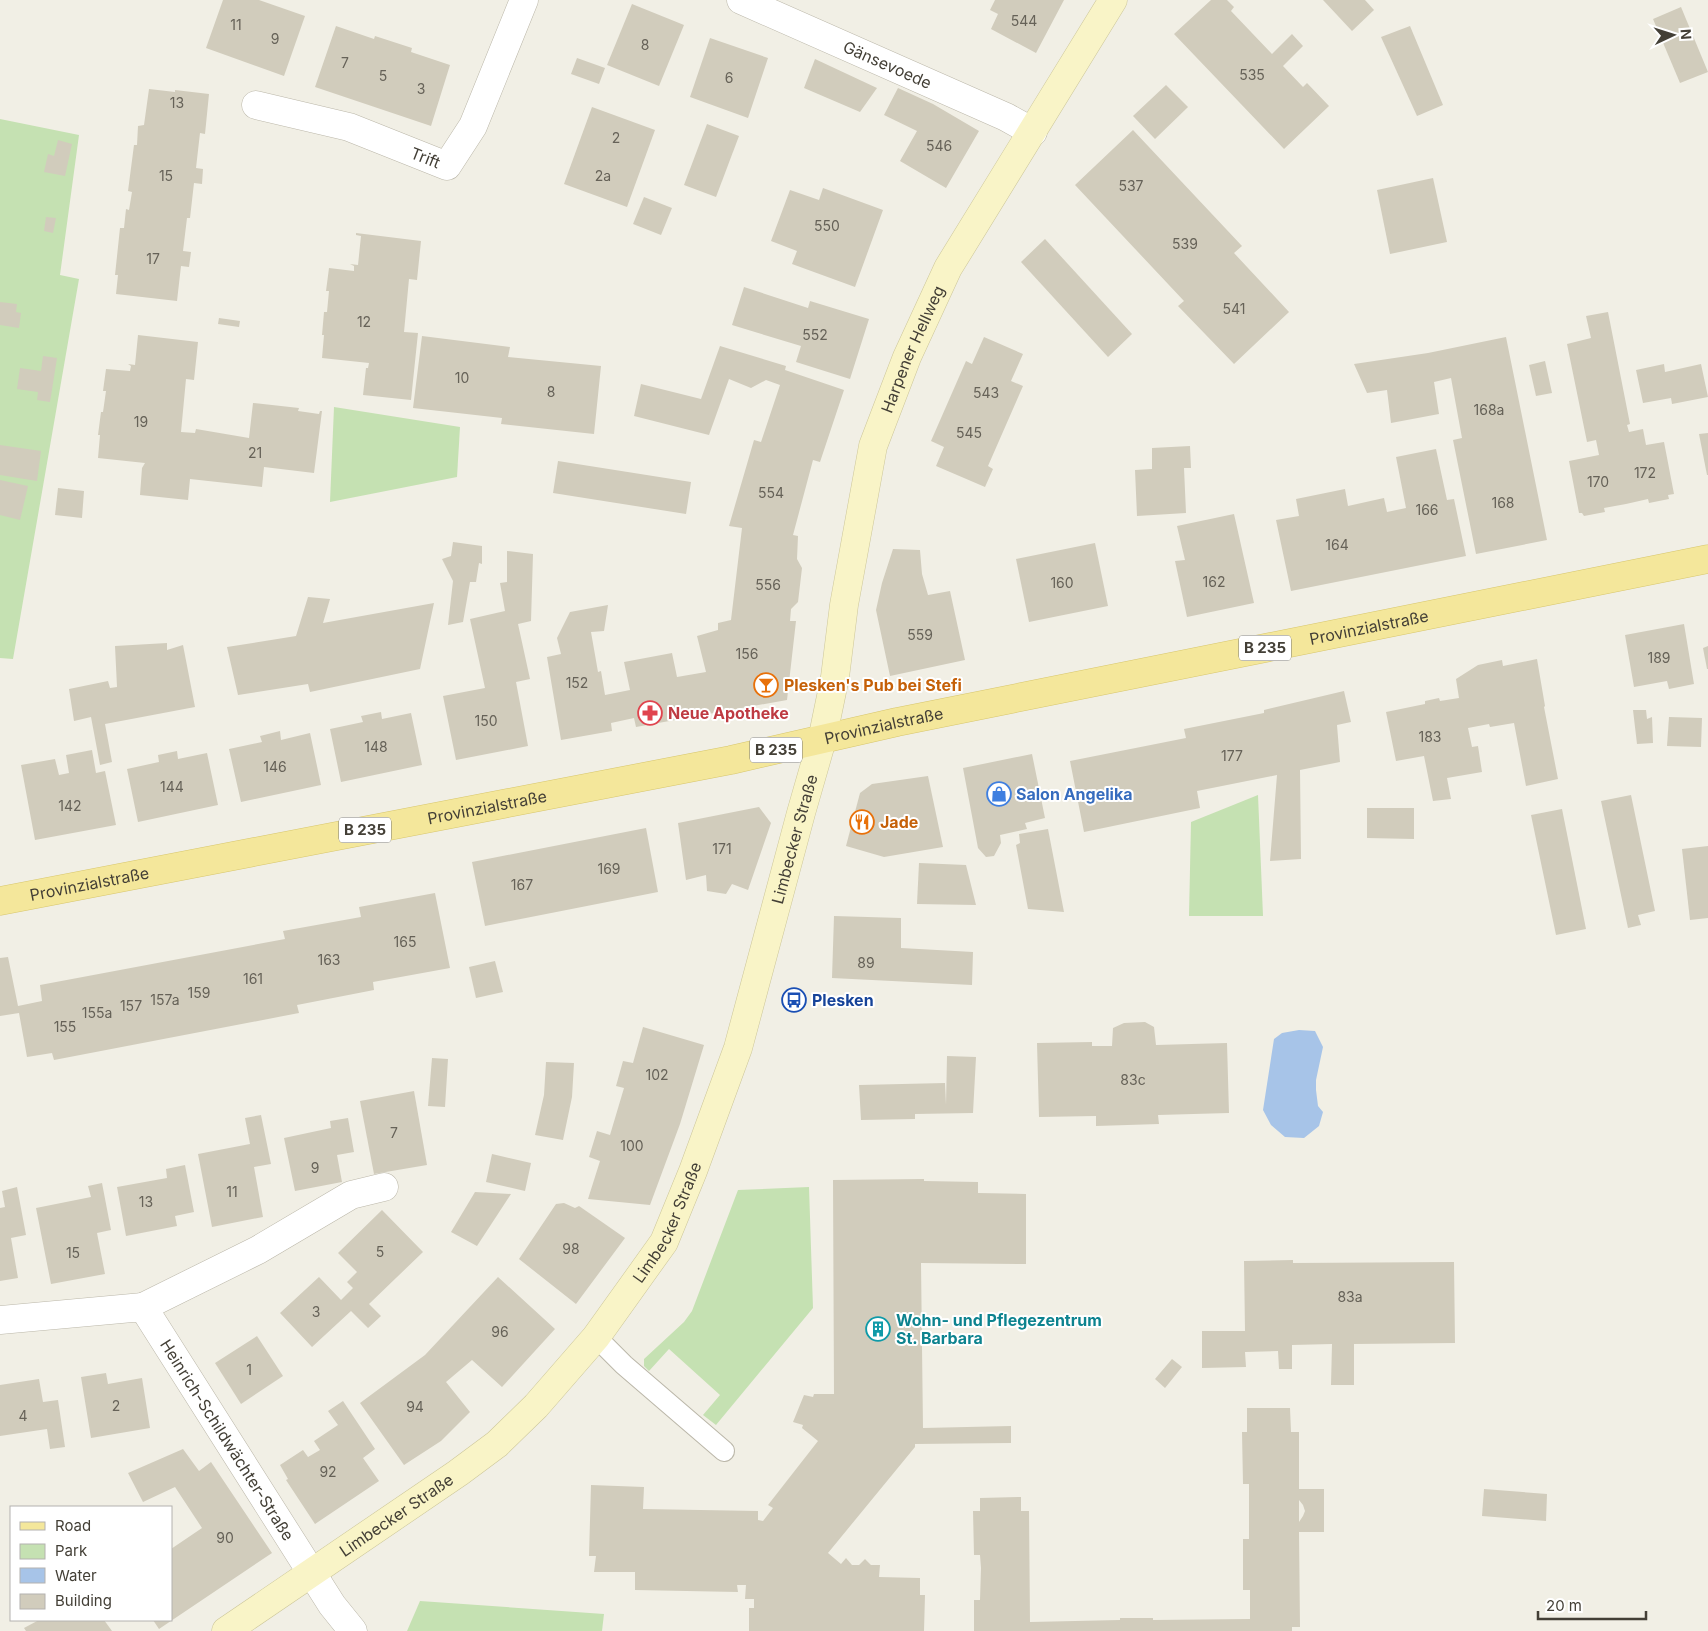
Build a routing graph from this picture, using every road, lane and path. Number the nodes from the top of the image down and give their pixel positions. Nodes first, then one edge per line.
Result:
1 (524, 0) edge
2 (741, 0) edge
3 (1113, 0) edge
4 (256, 105) dead end
5 (1033, 132) junction
6 (1708, 559) edge
7 (822, 740) junction
8 (0, 901) edge
9 (384, 1188) dead end
10 (143, 1307) junction
11 (0, 1320) edge
12 (596, 1337) junction
13 (724, 1451) dead end
14 (312, 1573) junction
15 (226, 1631) edge
16 (353, 1631) edge

1 - 4 street, Trift
2 - 5 street, Gänsevoede
3 - 5 street, Harpener Hellweg
5 - 7 street, Harpener Hellweg
6 - 7 main road, Provinzialstraße / B 235
7 - 8 main road, Provinzialstraße / B 235
7 - 12 street, Limbecker Straße
9 - 10 street
10 - 11 street
10 - 14 street, Heinrich-Schildwächter-Straße
12 - 13 lane
12 - 14 street, Limbecker Straße
14 - 15 street, Limbecker Straße
14 - 16 street

